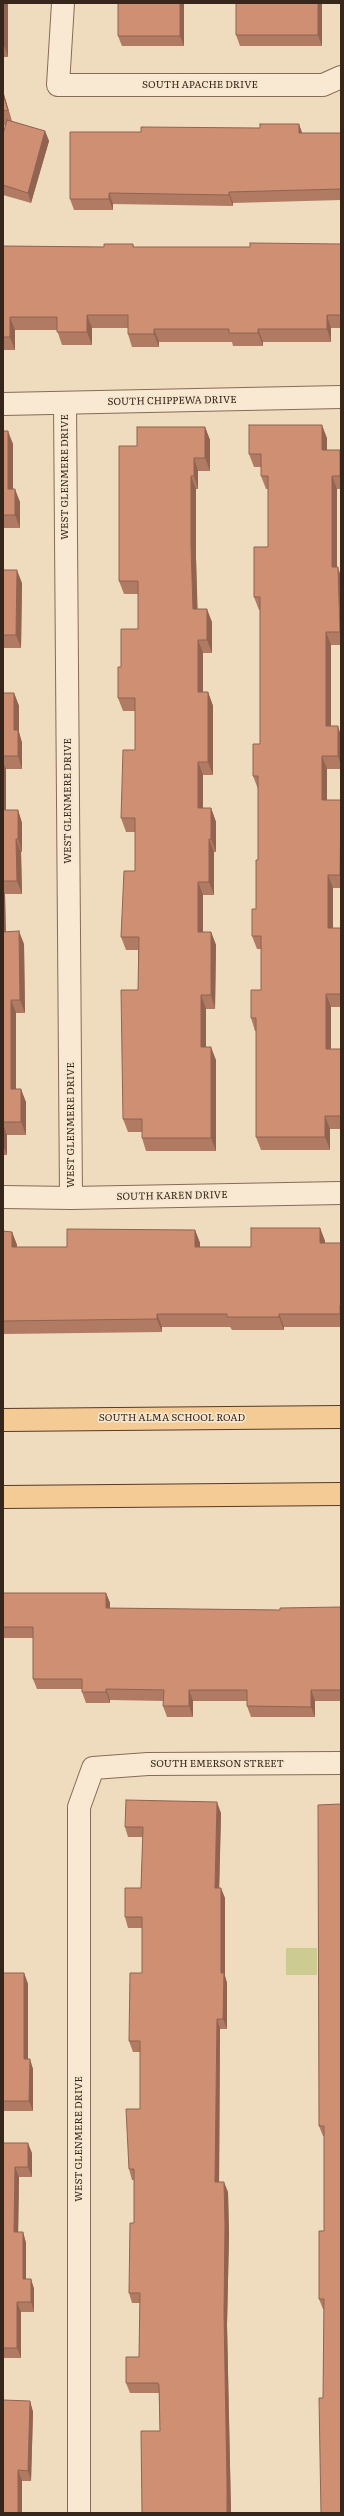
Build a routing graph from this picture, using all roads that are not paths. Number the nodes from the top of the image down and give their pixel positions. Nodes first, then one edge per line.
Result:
1 (63, 3) edge
2 (341, 78) edge
3 (341, 397) edge
4 (3, 404) edge
5 (65, 404) junction
6 (341, 1193) edge
7 (3, 1197) edge
8 (71, 1198) junction
9 (341, 1417) edge
10 (3, 1420) edge
11 (341, 1494) edge
12 (3, 1496) edge
13 (341, 1763) edge
14 (92, 1768) joint
15 (79, 2513) edge

1 - 2 street, SOUTH APACHE DRIVE
3 - 5 street, SOUTH CHIPPEWA DRIVE
4 - 5 street, SOUTH CHIPPEWA DRIVE
5 - 8 street, WEST GLENMERE DRIVE
6 - 8 street, SOUTH KAREN DRIVE
7 - 8 street, SOUTH KAREN DRIVE
9 - 10 main road, SOUTH ALMA SCHOOL ROAD
11 - 12 main road
13 - 14 street, SOUTH EMERSON STREET
14 - 15 street, WEST GLENMERE DRIVE

